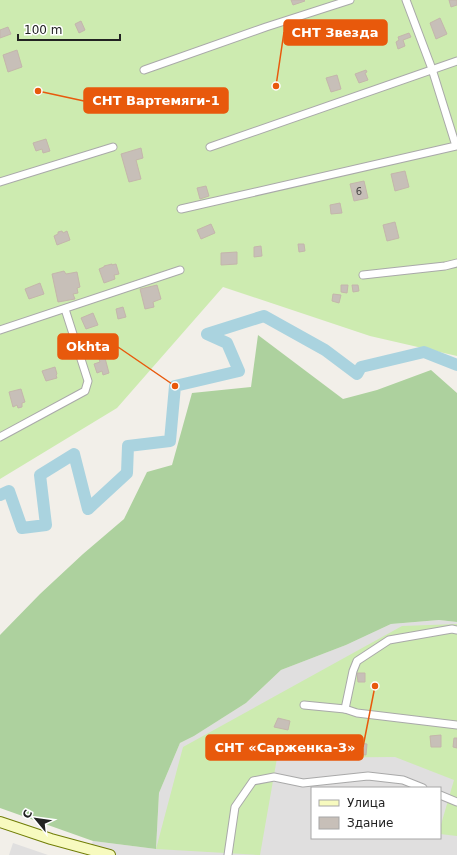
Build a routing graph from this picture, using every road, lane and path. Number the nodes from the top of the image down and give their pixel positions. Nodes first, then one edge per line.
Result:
1 (350, 0) edge
2 (406, 0) edge
3 (457, 61) edge
4 (432, 69) junction
5 (144, 70) dead end
6 (113, 147) dead end
7 (210, 147) dead end
8 (0, 182) edge
9 (181, 209) dead end
10 (457, 263) edge
11 (180, 270) dead end
12 (363, 275) dead end
13 (65, 309) junction
14 (0, 330) edge
15 (0, 436) edge
16 (457, 630) edge
17 (304, 705) dead end
18 (345, 709) junction
19 (457, 725) edge
20 (420, 787) edge
21 (441, 795) edge
22 (457, 802) edge
23 (0, 822) edge
24 (110, 855) edge
25 (228, 855) edge

1 - 5 street
2 - 4 street
3 - 4 street
4 - 7 street
4 - 9 street
6 - 8 street
10 - 12 street
11 - 13 street
13 - 14 street
13 - 15 street
16 - 18 street
17 - 18 street
18 - 19 street
20 - 25 street
21 - 22 street
23 - 24 main road

